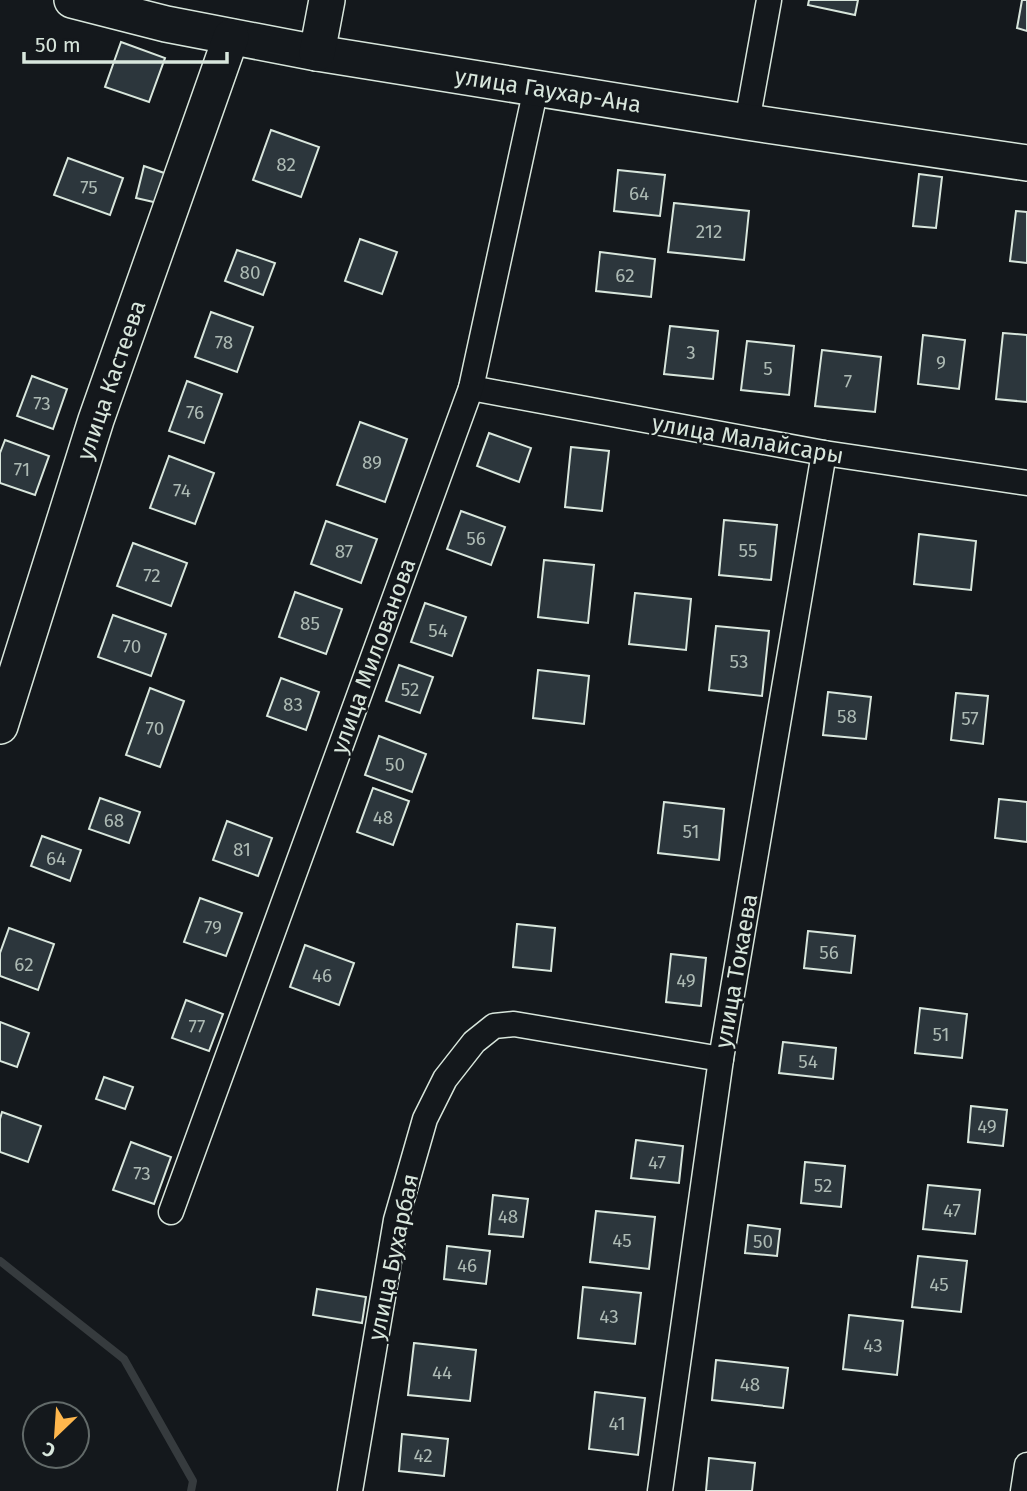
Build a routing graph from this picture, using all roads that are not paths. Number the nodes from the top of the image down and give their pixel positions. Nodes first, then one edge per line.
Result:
1 (72, 0) edge
2 (327, 0) edge
3 (769, 0) edge
4 (172, 12) edge
5 (231, 37) junction
6 (317, 53) junction
7 (536, 88) junction
8 (747, 121) junction
9 (1027, 163) edge
10 (471, 388) junction
11 (824, 453) junction
12 (1027, 483) edge
13 (0, 726) edge
14 (721, 1059) junction
15 (172, 1212) dead end
16 (1027, 1465) edge
17 (350, 1491) edge
18 (660, 1491) edge
19 (1023, 1491) edge

1 - 4 street, улица Гаухар-Ана
2 - 6 street
3 - 8 street
4 - 5 street, улица Гаухар-Ана
5 - 6 street, улица Гаухар-Ана
5 - 13 street, улица Кастеева
6 - 7 street, улица Гаухар-Ана
7 - 8 street, улица Гаухар-Ана
7 - 10 street, улица Милованова
8 - 9 street, улица Гаухар-Ана
10 - 11 street, улица Малайсары
10 - 15 street, улица Милованова
11 - 12 street, улица Малайсары
11 - 14 street, улица Токаева
14 - 17 street, улица Бухарбая
14 - 18 street, улица Токаева
16 - 19 street

